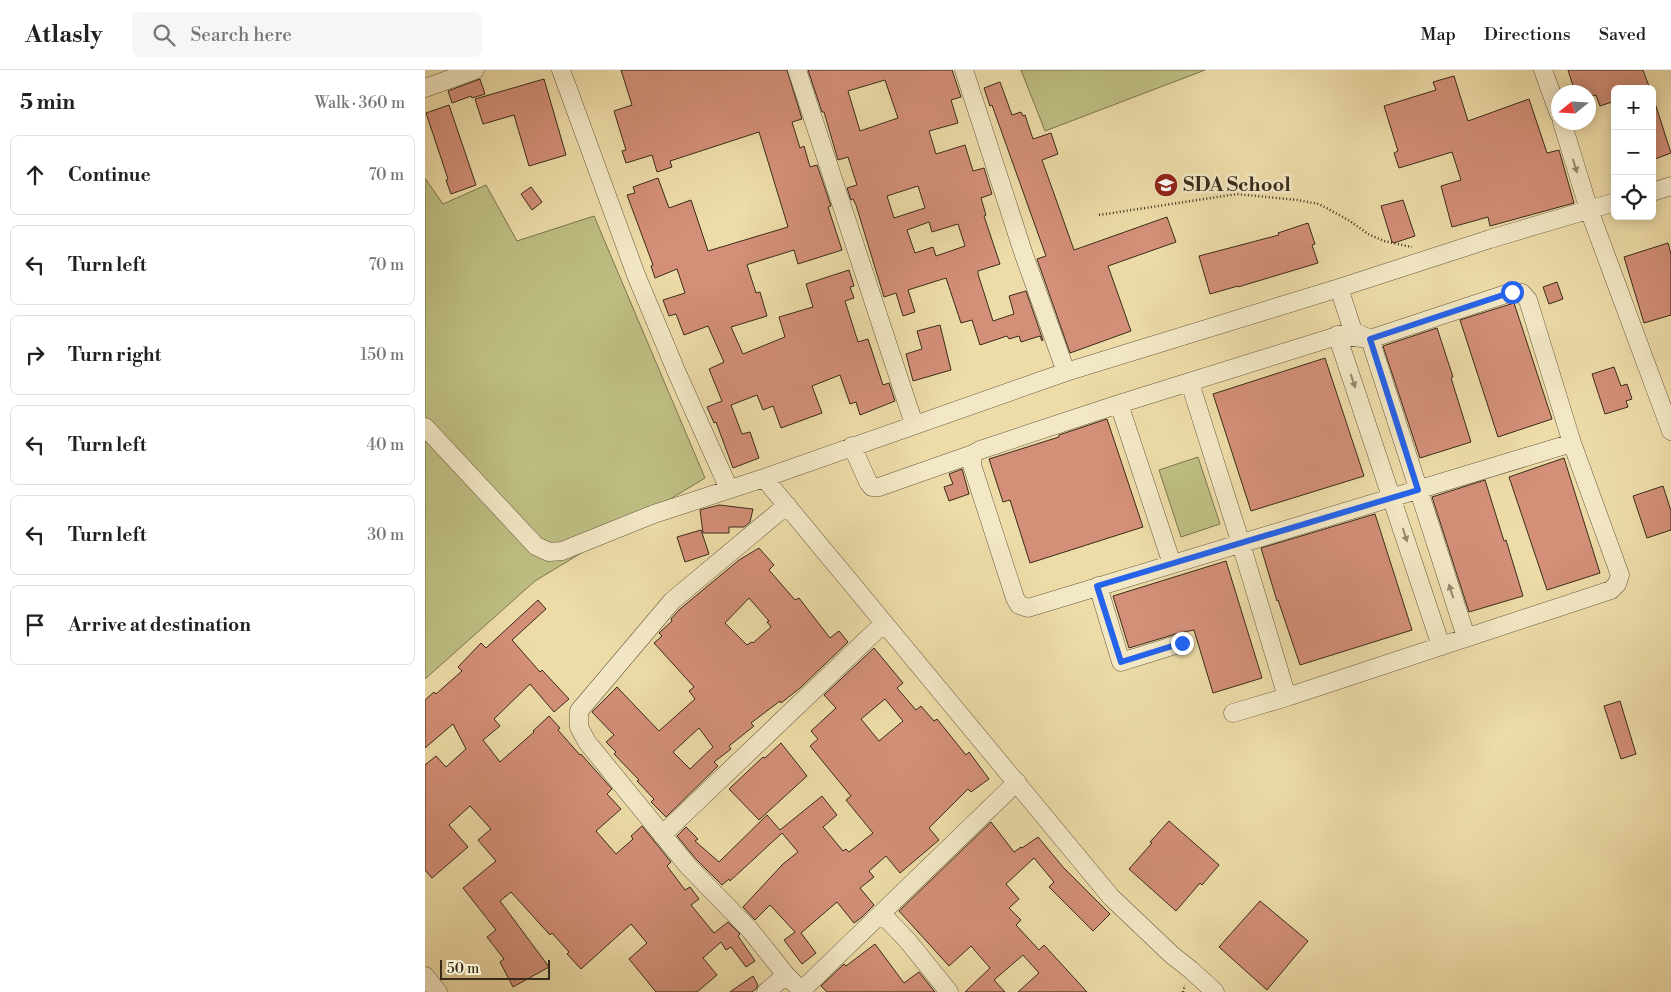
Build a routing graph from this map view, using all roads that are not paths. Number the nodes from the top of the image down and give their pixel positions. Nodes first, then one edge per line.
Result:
1 (561, 70) edge
2 (797, 70) edge
3 (964, 70) edge
4 (1543, 70) edge
5 (465, 72) edge
6 (425, 88) edge
7 (1551, 92) edge
8 (1564, 130) edge
9 (1671, 186) edge
10 (1656, 191) edge
11 (1611, 203) edge
12 (1589, 210) junction
13 (1339, 288) junction
14 (1345, 333) junction
15 (1370, 339) junction
16 (1065, 372) junction
17 (1190, 383) junction
18 (1119, 404) junction
19 (914, 424) junction
20 (425, 427) edge
21 (1671, 431) edge
22 (1572, 443) junction
23 (853, 446) junction
24 (973, 454) junction
25 (764, 478) junction
26 (729, 489) junction
27 (1418, 490) junction
28 (1393, 498) junction
29 (787, 505) junction
30 (1241, 544) junction
31 (1172, 564) junction
32 (1097, 586) junction
33 (884, 623) junction
34 (1466, 637) junction
35 (1182, 643) dead end
36 (1441, 646) junction
37 (1287, 697) junction
38 (1233, 713) dead end
39 (1017, 782) junction
40 (662, 835) junction
41 (882, 914) junction
42 (786, 974) junction
43 (425, 976) edge
44 (803, 991) edge
45 (438, 992) edge
46 (766, 992) edge
47 (949, 992) edge
48 (1215, 992) edge

1 - 26 street
2 - 19 street
3 - 16 street
4 - 7 street
5 - 6 street
8 -> 12 street
9 - 10 street
11 - 12 street
12 - 13 street
12 - 21 street
13 - 14 street
13 - 16 street
14 - 15 street
14 - 17 street
14 -> 28 street
15 - 22 street
15 - 27 street
16 - 19 street
17 - 18 street
17 - 30 street
18 - 24 street
18 - 31 street
19 - 23 street
20 - 26 street
22 - 27 street
22 - 34 street
23 - 24 street
23 - 25 street
24 - 32 street
25 - 26 street
25 - 29 street
27 - 28 street
34 -> 27 street
28 - 30 street
28 -> 36 street
29 - 33 street
29 - 40 street
30 - 31 street
30 - 37 street
31 - 32 street
32 - 35 street
33 - 39 street
33 - 40 street
34 - 36 street
36 - 37 street
37 - 38 street
39 - 41 street
39 - 48 street
40 - 42 street
41 - 44 street
41 - 47 street
42 - 44 street
42 - 46 street
43 - 45 street

